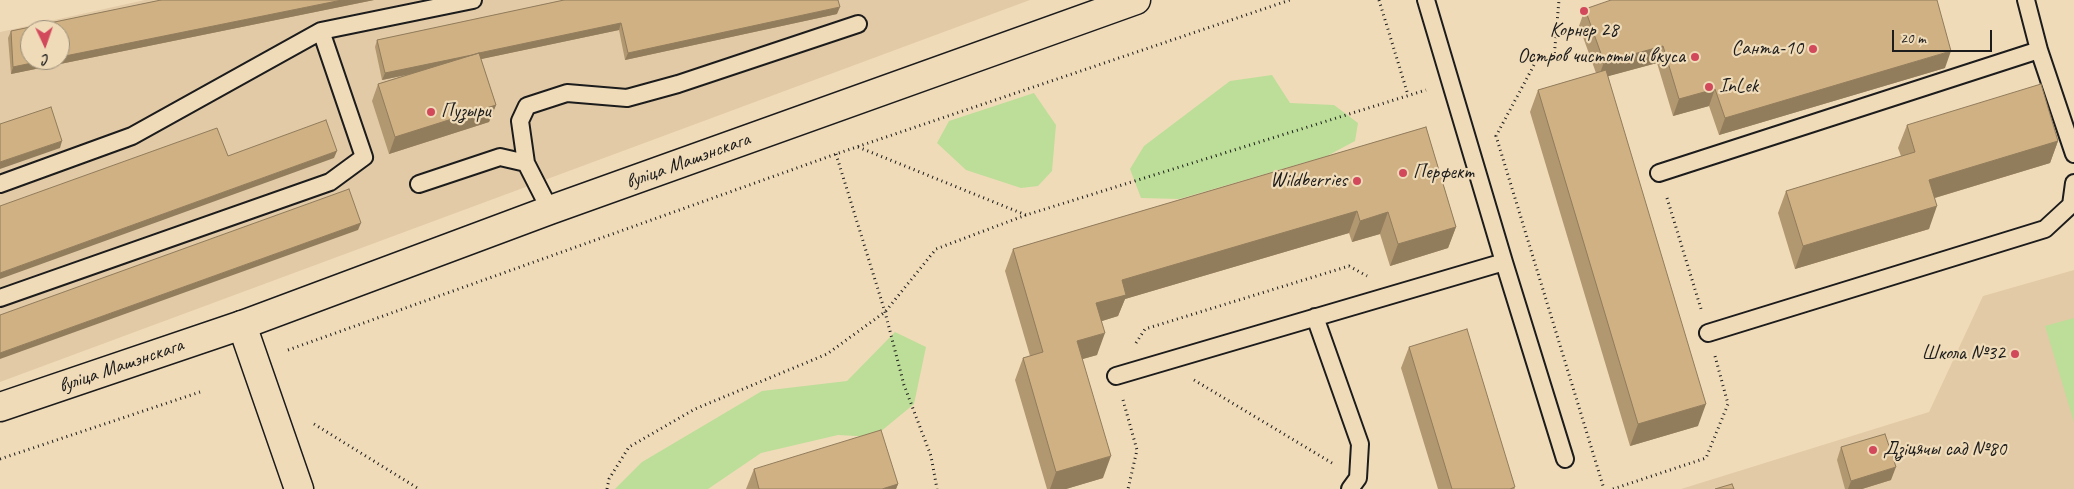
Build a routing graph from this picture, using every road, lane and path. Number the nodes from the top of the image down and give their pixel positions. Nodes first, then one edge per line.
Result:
1 (473, 0) edge
2 (1136, 0) edge
3 (1290, 0) edge
4 (1379, 0) edge
5 (1426, 0) edge
6 (1560, 0) edge
7 (2026, 0) edge
8 (858, 24) dead end
9 (321, 31) junction
10 (2038, 50) junction
11 (1554, 58) dead end
12 (1534, 65) dead end
13 (1451, 82) junction
14 (1408, 95) junction
15 (857, 147) junction
16 (836, 154) junction
17 (2074, 154) edge
18 (526, 162) junction
19 (1659, 173) joint
20 (2074, 183) edge
21 (0, 184) edge
22 (419, 184) dead end
23 (550, 210) junction
24 (1026, 215) junction
25 (1504, 262) junction
26 (0, 298) edge
27 (885, 312) junction
28 (1315, 317) junction
29 (242, 325) junction
30 (1708, 333) junction
31 (288, 350) dead end
32 (1164, 362) junction
33 (1116, 376) dead end
34 (200, 392) dead end
35 (0, 407) edge
36 (314, 424) dead end
37 (1565, 459) dead end
38 (0, 460) edge
39 (1354, 483) edge
40 (299, 489) edge
41 (419, 489) edge
42 (607, 489) edge
43 (937, 489) edge
44 (1604, 489) edge
45 (1614, 489) edge

1 - 9 lane
2 - 23 main road, вуліца Машэнскага
3 - 15 path
4 - 14 path
5 - 13 lane
6 - 11 path
7 - 10 lane
8 - 18 lane
9 - 21 lane
9 - 26 lane
10 - 17 lane
10 - 19 lane
12 - 44 path
13 - 14 path
13 - 25 lane
14 - 24 path
15 - 16 path
15 - 24 path
16 - 27 path
16 - 31 path
18 - 22 lane
18 - 23 lane
19 - 30 path
20 - 30 lane
23 - 29 main road, вуліца Машэнскага
24 - 27 path
25 - 28 lane
25 - 37 lane
27 - 42 path
27 - 43 path
28 - 32 lane
28 - 39 lane
29 - 35 main road, вуліца Машэнскага
29 - 40 main road
30 - 45 path
32 - 33 lane
32 - 39 path
34 - 38 path
36 - 41 path

